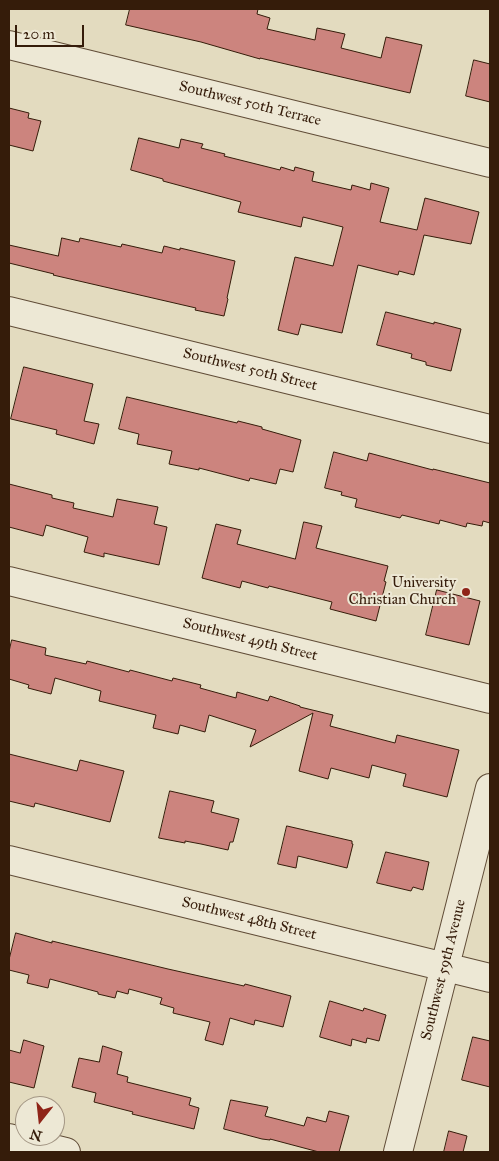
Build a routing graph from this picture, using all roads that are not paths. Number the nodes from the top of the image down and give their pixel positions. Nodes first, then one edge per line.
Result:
1 (9, 45) edge
2 (490, 163) edge
3 (9, 311) edge
4 (490, 429) edge
5 (9, 581) edge
6 (490, 699) edge
7 (490, 788) edge
8 (9, 860) edge
9 (445, 967) junction
10 (490, 978) edge
11 (9, 1138) edge
12 (66, 1152) edge
13 (398, 1152) edge

1 - 2 street, Southwest 50th Terrace
3 - 4 street, Southwest 50th Street
5 - 6 street, Southwest 49th Street
7 - 9 street, Southwest 59th Avenue
8 - 9 street, Southwest 48th Street
9 - 10 street, Southwest 48th Street
9 - 13 street, Southwest 59th Avenue
11 - 12 street

